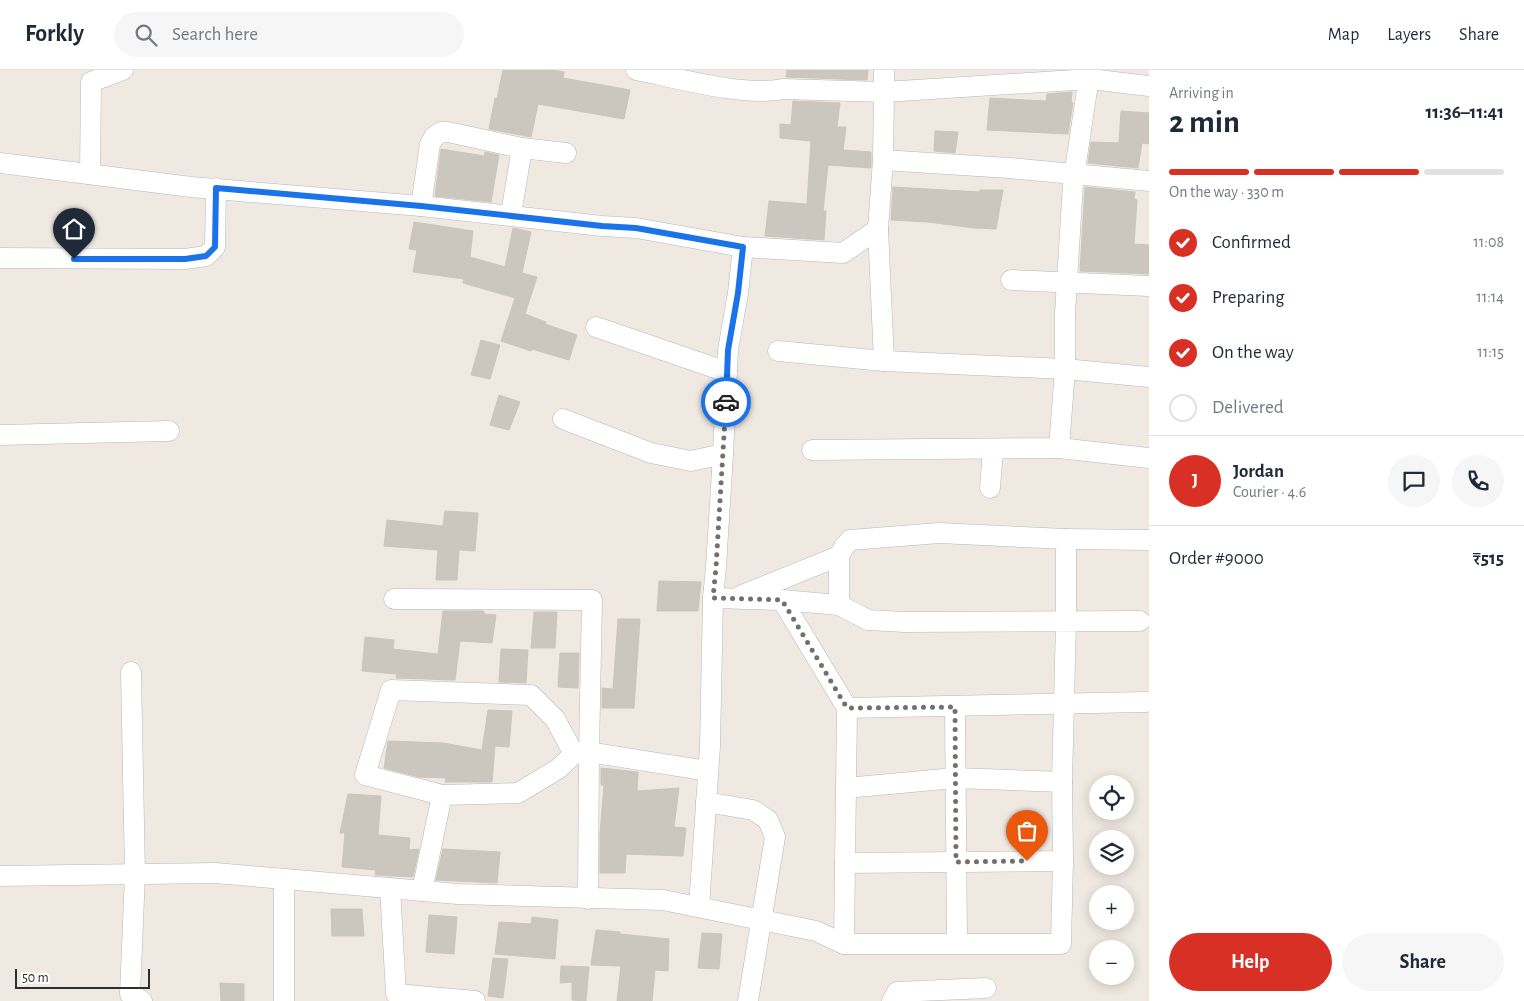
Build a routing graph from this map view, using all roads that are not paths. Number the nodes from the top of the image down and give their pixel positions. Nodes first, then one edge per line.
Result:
1 (123, 70) edge
2 (636, 70) edge
3 (884, 70) edge
4 (1090, 74) edge
5 (1149, 86) edge
6 (884, 92) junction
7 (522, 148) junction
8 (566, 153) dead end
9 (884, 160) junction
10 (0, 163) edge
11 (90, 174) junction
12 (1074, 174) junction
13 (1149, 181) edge
14 (216, 188) junction
15 (421, 206) junction
16 (511, 214) junction
17 (878, 229) junction
18 (743, 247) junction
19 (0, 258) edge
20 (1011, 280) dead end
21 (1068, 283) junction
22 (1149, 286) edge
23 (596, 328) dead end
24 (778, 352) dead end
25 (884, 361) junction
26 (1065, 369) junction
27 (727, 372) junction
28 (1149, 377) edge
29 (563, 419) dead end
30 (169, 431) dead end
31 (0, 436) edge
32 (1059, 448) junction
33 (993, 449) junction
34 (812, 450) dead end
35 (723, 454) junction
36 (1149, 458) edge
37 (990, 488) dead end
38 (1066, 539) junction
39 (1149, 540) edge
40 (839, 556) junction
41 (713, 598) junction
42 (734, 598) junction
43 (394, 599) dead end
44 (782, 600) junction
45 (839, 605) junction
46 (1140, 621) dead end
47 (1066, 622) junction
48 (131, 672) dead end
49 (1146, 702) dead end
50 (1064, 703) junction
51 (955, 707) junction
52 (847, 708) junction
53 (581, 753) junction
54 (708, 772) junction
55 (955, 778) junction
56 (1062, 782) junction
57 (846, 788) junction
58 (442, 794) junction
59 (706, 802) junction
60 (1063, 861) junction
61 (956, 862) junction
62 (845, 863) junction
63 (135, 874) junction
64 (0, 876) edge
65 (284, 879) junction
66 (390, 888) junction
67 (422, 891) junction
68 (588, 899) junction
69 (699, 907) junction
70 (762, 919) junction
71 (957, 943) junction
72 (844, 944) junction
73 (986, 988) dead end
74 (142, 1001) edge
75 (284, 1001) edge
76 (475, 1001) edge
77 (748, 1001) edge
78 (892, 1001) edge

1 - 11 street
2 - 6 street
3 - 6 street
4 - 5 street
4 - 6 street
4 - 12 street
6 - 9 street
7 - 8 street
7 - 15 street
7 - 16 street
9 - 12 street
9 - 17 street
10 - 11 street
11 - 14 street
12 - 13 street
12 - 21 street
14 - 15 street
14 - 19 street
15 - 16 street
16 - 18 street
17 - 18 street
17 - 25 street
18 - 27 street
20 - 21 street
21 - 22 street
21 - 26 street
23 - 27 street
24 - 25 street
25 - 26 street
26 - 28 street
26 - 32 street
27 - 35 street
29 - 35 street
30 - 31 street
32 - 33 street
32 - 36 street
33 - 34 street
33 - 37 street
35 - 41 street
38 - 39 street
38 - 40 street
38 - 47 street
40 - 42 street
40 - 45 street
41 - 42 street
41 - 54 street
42 - 44 street
43 - 53 street
44 - 45 street
44 - 52 street
45 - 47 street
46 - 47 street
47 - 50 street
48 - 63 street
49 - 50 street
50 - 51 street
50 - 56 street
51 - 52 street
51 - 55 street
52 - 57 street
53 - 54 street
53 - 58 street
53 - 58 street
53 - 68 street
54 - 59 street
55 - 56 street
55 - 57 street
55 - 61 street
56 - 60 street
57 - 62 street
58 - 67 street
59 - 69 street
59 - 70 street
60 - 61 street
60 - 71 street
61 - 62 street
61 - 71 street
62 - 72 street
63 - 64 street
63 - 65 street
63 - 74 street
65 - 66 street
65 - 75 street
66 - 67 street
66 - 76 street
67 - 68 street
68 - 69 street
69 - 70 street
70 - 72 street
70 - 77 street
71 - 72 street
73 - 78 street

